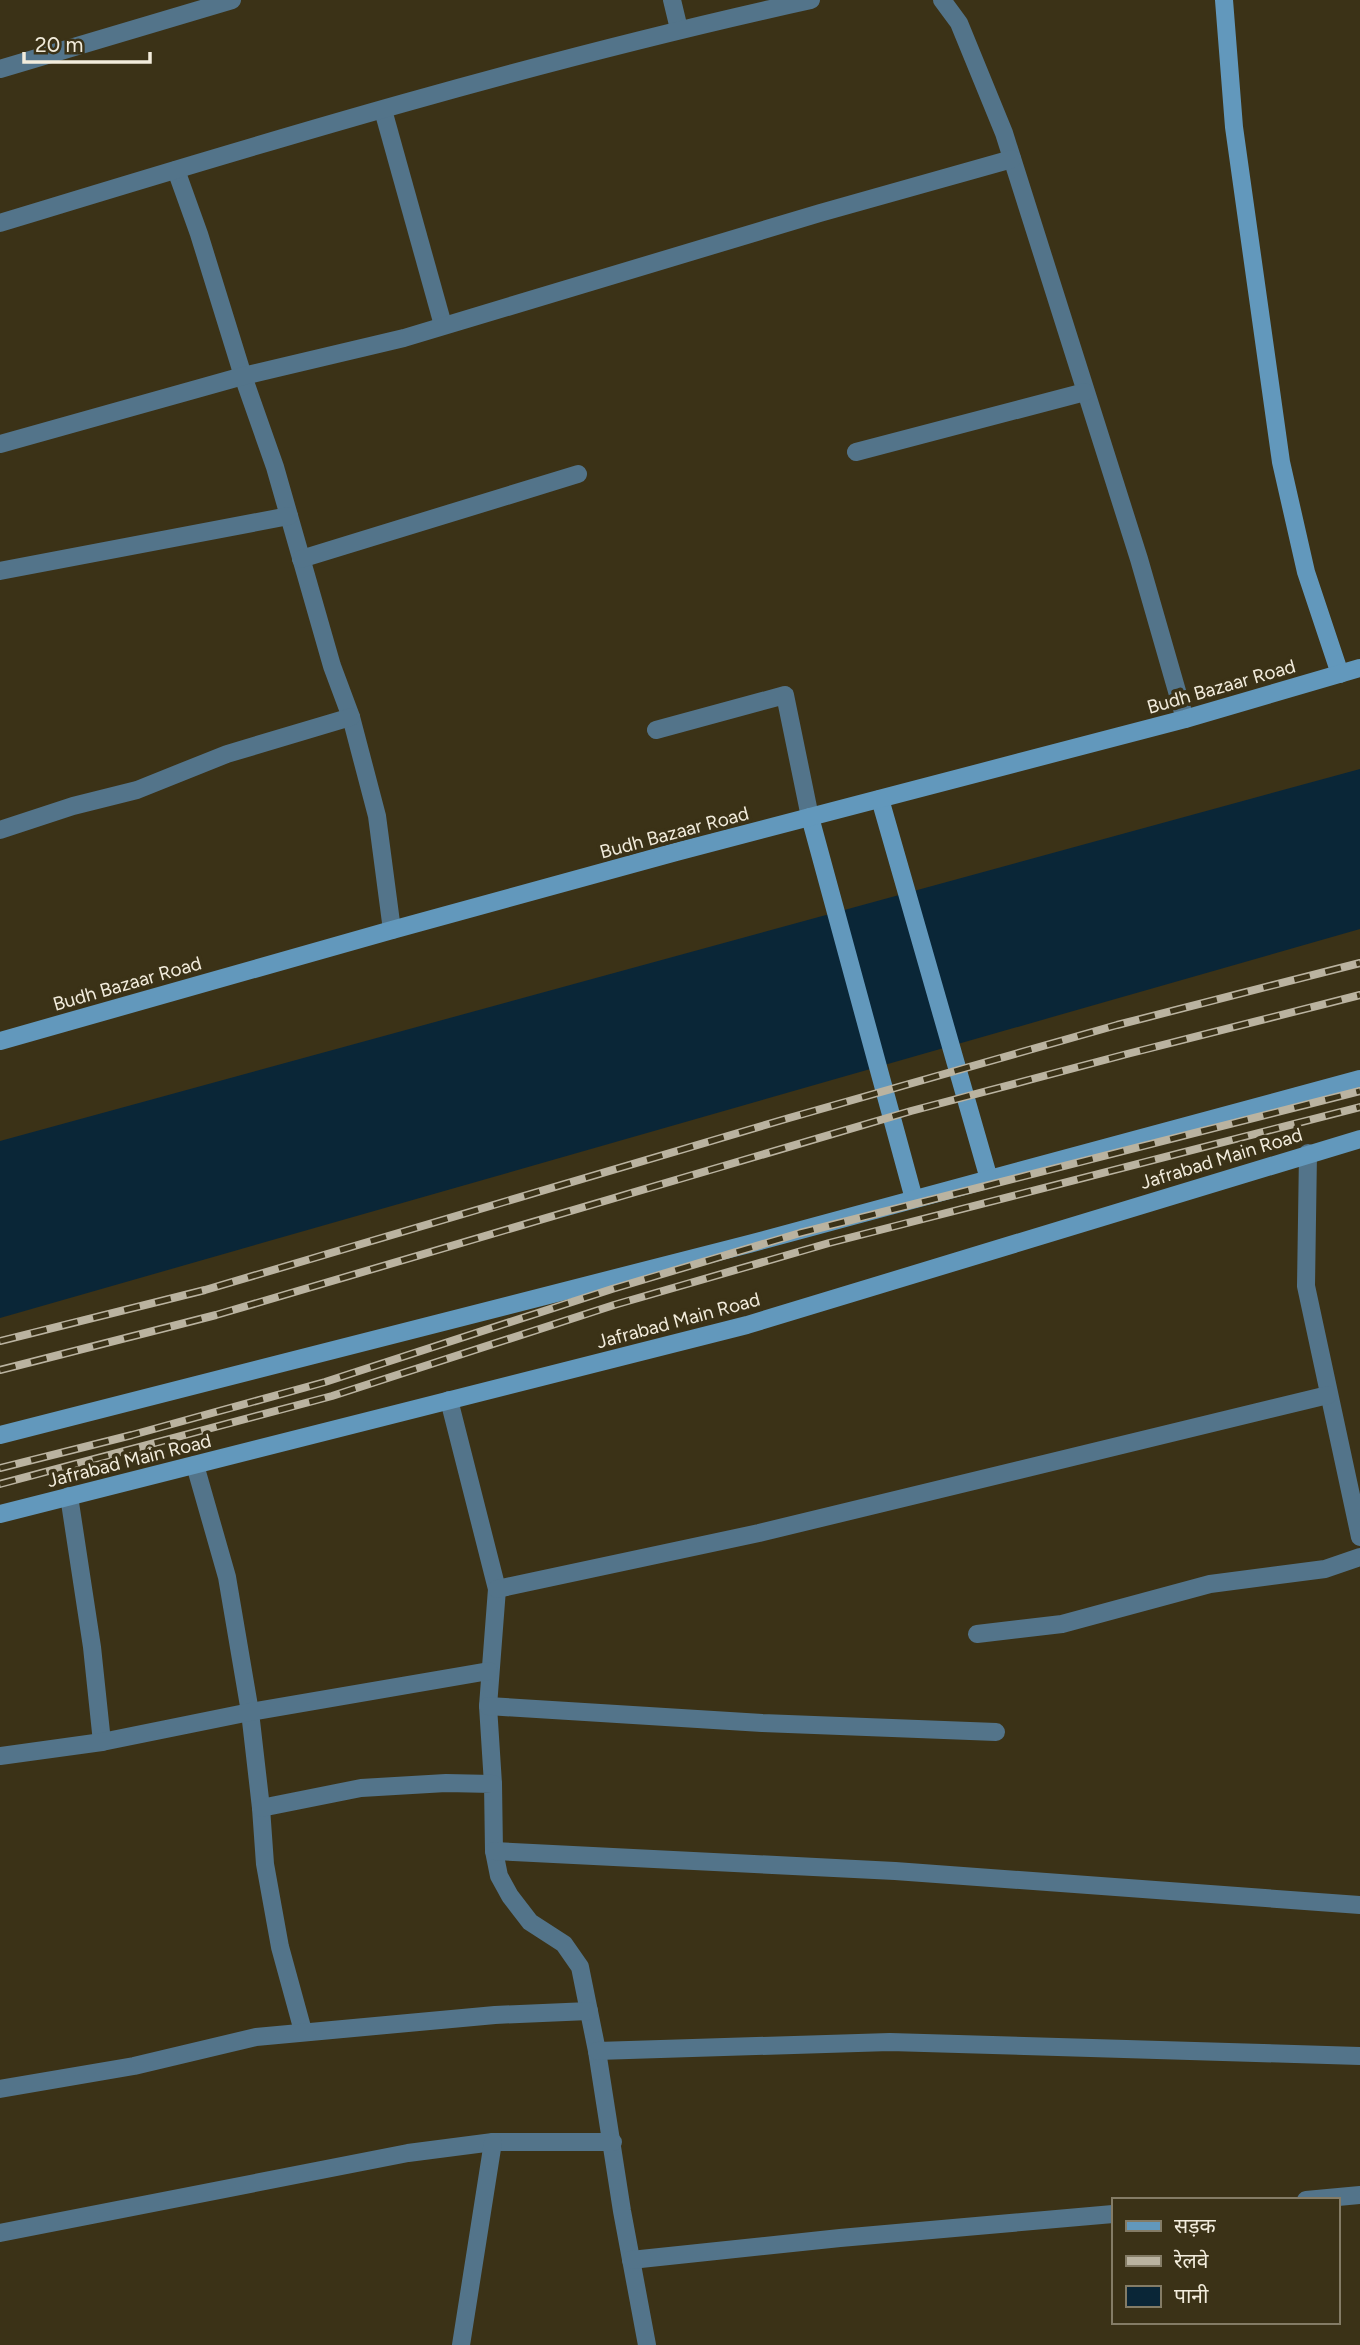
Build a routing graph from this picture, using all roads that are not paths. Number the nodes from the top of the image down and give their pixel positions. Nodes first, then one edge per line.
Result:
1 (232, 0) edge
2 (672, 0) edge
3 (811, 0) edge
4 (942, 0) edge
5 (1224, 0) edge
6 (679, 29) junction
7 (0, 69) edge
8 (383, 110) junction
9 (1012, 159) junction
10 (176, 170) junction
11 (0, 223) edge
12 (443, 326) junction
13 (243, 376) junction
14 (1086, 392) junction
15 (0, 444) edge
16 (856, 452) dead end
17 (578, 474) dead end
18 (289, 516) junction
19 (301, 559) junction
20 (0, 571) edge
21 (1360, 668) edge
22 (1339, 674) junction
23 (351, 717) junction
24 (1185, 719) junction
25 (656, 730) dead end
26 (880, 799) junction
27 (810, 817) junction
28 (0, 830) edge
29 (392, 930) junction
30 (0, 1041) edge
31 (1360, 1079) edge
32 (1360, 1139) edge
33 (1308, 1153) junction
34 (989, 1179) junction
35 (915, 1199) junction
36 (1328, 1395) junction
37 (449, 1400) junction
38 (0, 1435) edge
39 (195, 1465) junction
40 (69, 1496) junction
41 (0, 1514) edge
42 (1360, 1537) edge
43 (1360, 1557) edge
44 (498, 1589) junction
45 (977, 1634) dead end
46 (489, 1671) junction
47 (488, 1706) junction
48 (250, 1712) junction
49 (996, 1732) dead end
50 (102, 1742) junction
51 (0, 1756) edge
52 (494, 1784) junction
53 (261, 1808) junction
54 (494, 1851) junction
55 (1360, 1905) edge
56 (589, 2011) junction
57 (303, 2031) junction
58 (597, 2051) junction
59 (1360, 2056) edge
60 (0, 2090) edge
61 (493, 2142) junction
62 (613, 2142) junction
63 (1360, 2195) edge
64 (1328, 2198) edge
65 (1112, 2214) edge
66 (0, 2233) edge
67 (631, 2260) junction
68 (461, 2345) edge
69 (647, 2345) edge

1 - 7 street
2 - 6 street
3 - 6 street
4 - 9 street
5 - 22 street
6 - 8 street
8 - 10 street
8 - 12 street
9 - 12 street
9 - 14 street
10 - 11 street
10 - 13 street
12 - 13 street
13 - 15 street
13 - 18 street
14 - 16 street
14 - 24 street
17 - 19 street
18 - 19 street
18 - 20 street
19 - 23 street
21 - 22 street, Budh Bazaar Road
22 - 24 street, Budh Bazaar Road
23 - 28 street
23 - 29 street
24 - 26 street, Budh Bazaar Road
25 - 27 street
26 - 27 street, Budh Bazaar Road
26 - 34 street
27 - 29 street, Budh Bazaar Road
27 - 35 street
29 - 30 street, Budh Bazaar Road
31 - 34 street, Jafrabad Main Road
32 - 33 street, Jafrabad Main Road
33 - 36 street
33 - 37 street, Jafrabad Main Road
34 - 35 street, Jafrabad Main Road
35 - 38 street, Jafrabad Main Road
36 - 42 street
36 - 44 street
37 - 39 street, Jafrabad Main Road
37 - 44 street
39 - 40 street, Jafrabad Main Road
39 - 48 street
40 - 41 street, Jafrabad Main Road
40 - 50 street
43 - 45 street
44 - 46 street
46 - 47 street
46 - 48 street
47 - 49 street
47 - 52 street
48 - 50 street
48 - 53 street
50 - 51 street
52 - 53 street
52 - 54 street
53 - 57 street
54 - 55 street
54 - 56 street
56 - 57 street
56 - 58 street
57 - 60 street
58 - 59 street
58 - 62 street
61 - 62 street
61 - 66 street
61 - 68 street
62 - 67 street
63 - 64 street
65 - 67 street
67 - 69 street

